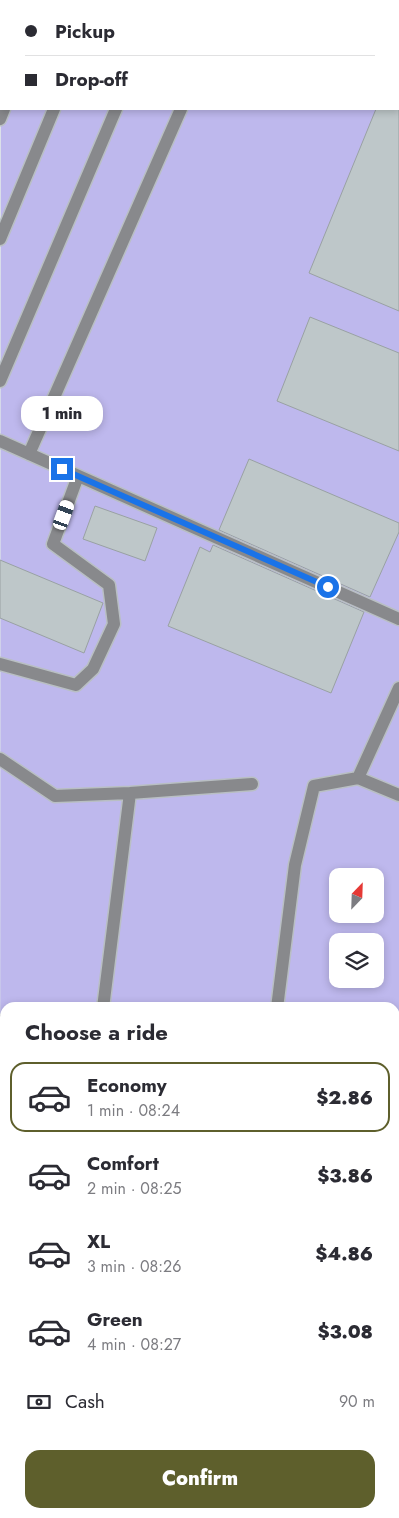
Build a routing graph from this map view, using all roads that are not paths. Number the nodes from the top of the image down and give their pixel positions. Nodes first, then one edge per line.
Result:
1 (54, 110) edge
2 (116, 110) edge
3 (181, 110) edge
4 (0, 239) edge
5 (0, 381) edge
6 (0, 441) edge
7 (29, 454) junction
8 (78, 476) junction
9 (399, 618) edge
10 (0, 664) edge
11 (399, 688) edge
12 (0, 759) edge
13 (358, 778) junction
14 (252, 784) dead end
15 (130, 793) junction
16 (399, 795) edge
17 (104, 1002) edge
18 (278, 1002) edge

1 - 4 lane
2 - 5 lane
3 - 7 lane
6 - 7 lane
7 - 8 lane
8 - 9 lane
8 - 10 lane
11 - 13 lane
12 - 15 lane
13 - 16 lane
13 - 18 lane
14 - 15 lane
15 - 17 lane

